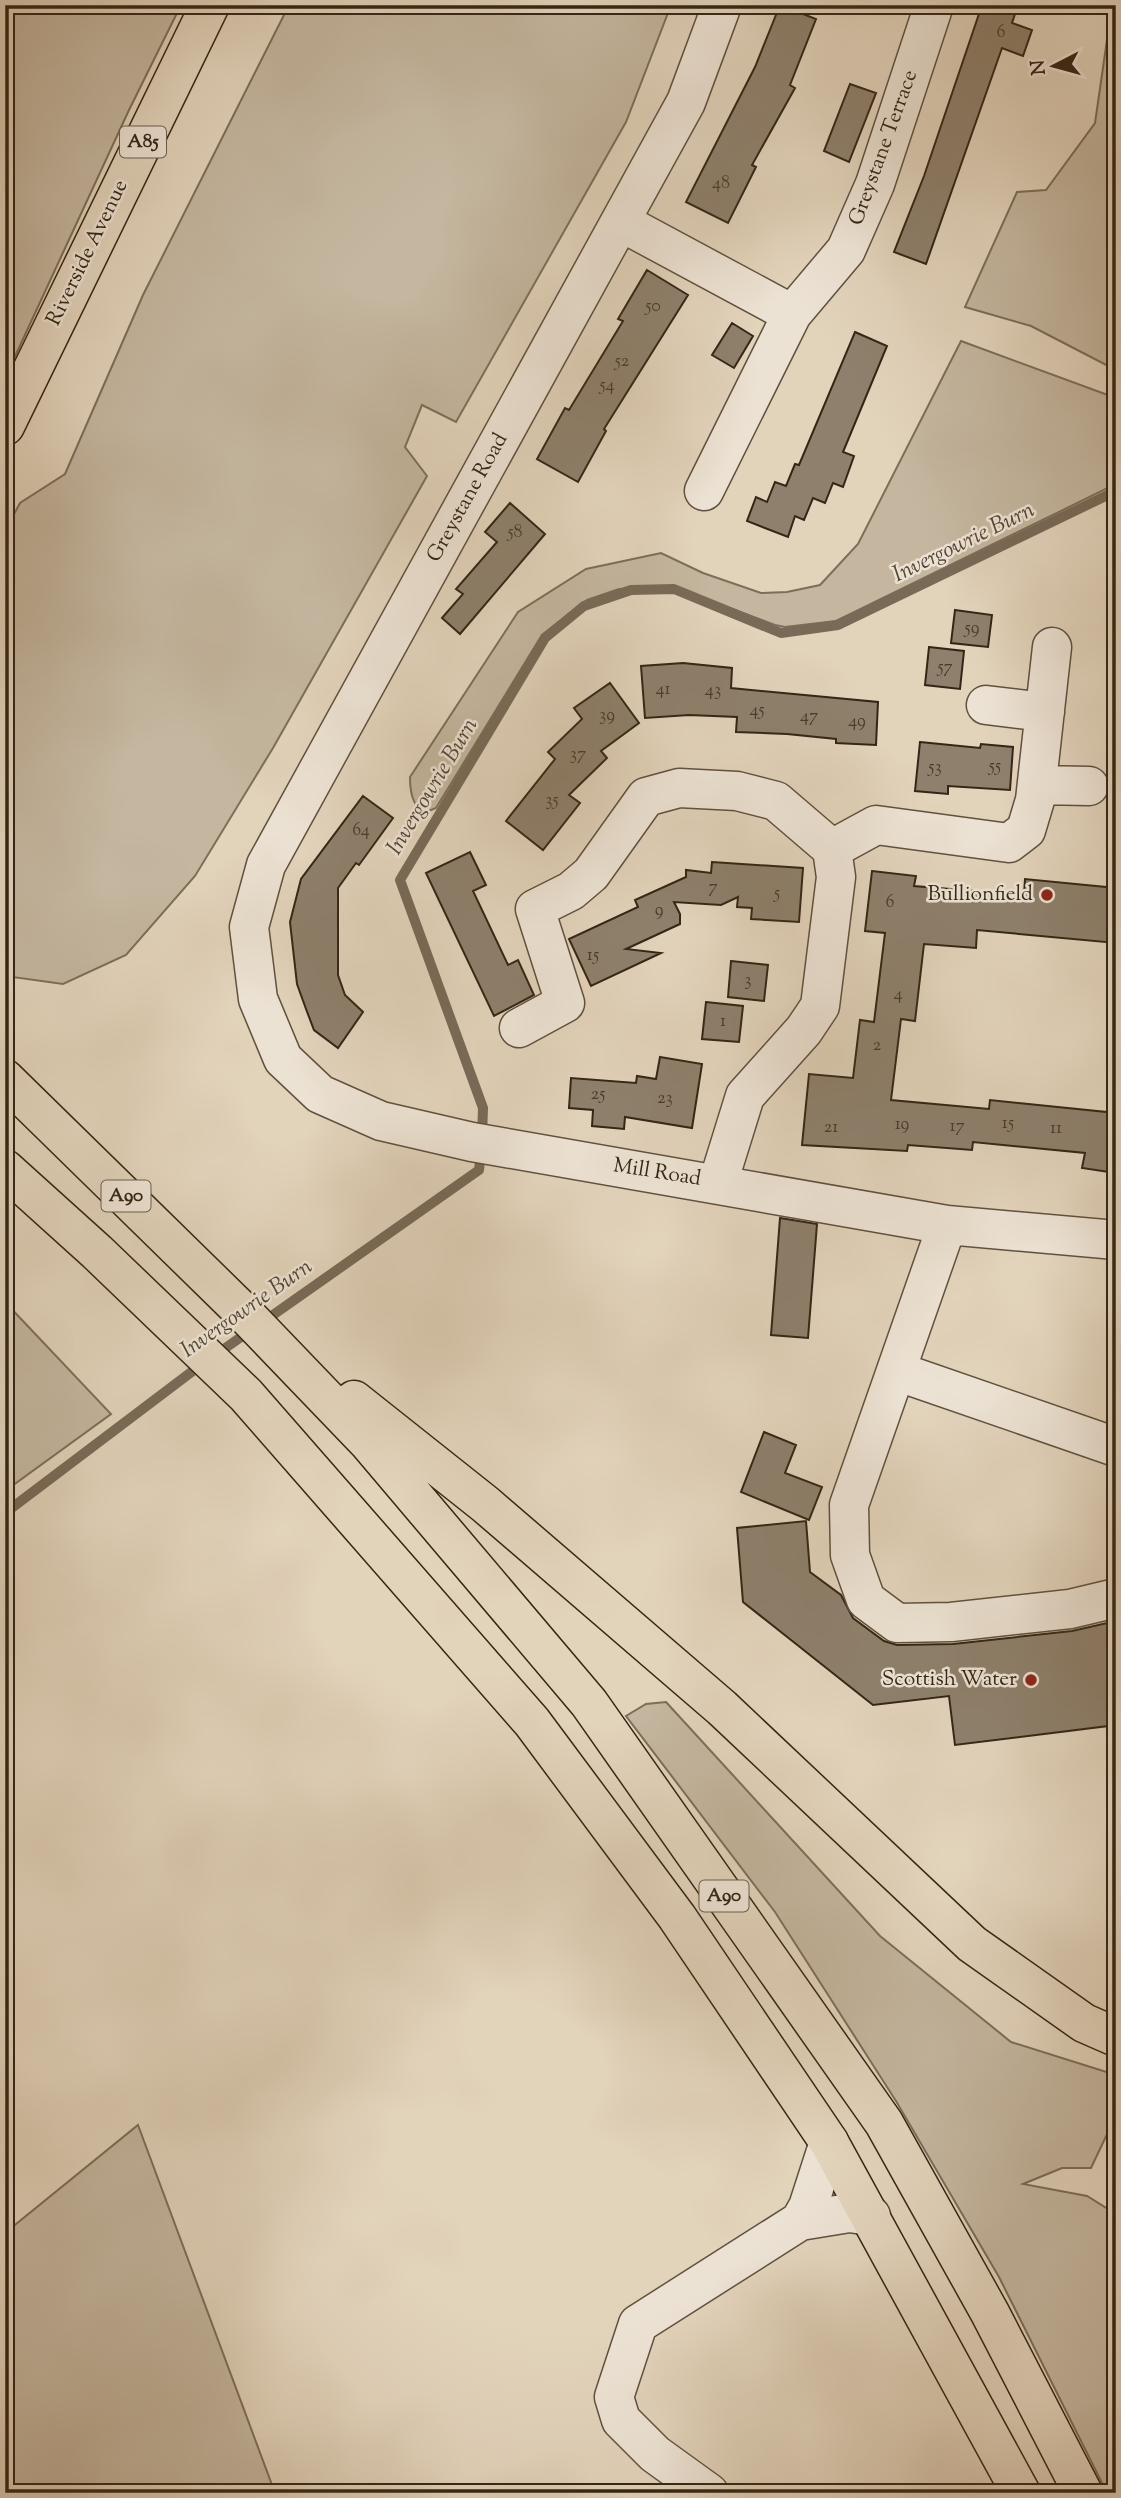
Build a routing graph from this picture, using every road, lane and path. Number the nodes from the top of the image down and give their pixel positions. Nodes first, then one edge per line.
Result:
1 (210, 5) edge
2 (722, 5) edge
3 (934, 5) edge
4 (621, 222) junction
5 (792, 314) junction
6 (5, 426) edge
7 (704, 491) dead end
8 (1052, 647) dead end
9 (986, 705) dead end
10 (1045, 712) junction
11 (1037, 785) junction
12 (1089, 786) dead end
13 (832, 849) junction
14 (258, 999) joint
15 (519, 1028) dead end
16 (5, 1079) edge
17 (5, 1169) edge
18 (718, 1183) junction
19 (947, 1225) junction
20 (1116, 1240) edge
21 (286, 1353) junction
22 (896, 1371) junction
23 (1116, 1447) edge
24 (1116, 1598) edge
25 (1116, 2037) edge
26 (829, 2143) junction
27 (871, 2216) junction
28 (800, 2221) junction
29 (709, 2493) edge
30 (1021, 2493) edge
31 (1083, 2493) edge

1 - 6 main road, Riverside Avenue / A85
2 - 4 street, Greystane Road
3 - 5 street, Greystane Terrace
4 - 5 street
4 - 14 street, Greystane Road
5 - 7 street, Greystane Terrace
8 - 10 street
9 - 10 street
10 - 11 street
11 - 12 street
11 - 13 street
13 - 15 street
13 - 18 street
14 - 18 street, Mill Road
16 - 21 main road, A90
17 - 26 main road, A90
18 - 19 street, Mill Road
19 - 20 street, Mill Road
19 - 22 street
21 - 25 main road
21 - 31 main road, A90
22 - 23 street
22 - 24 street
26 - 27 main road, A90
26 - 28 street
27 - 28 street
27 - 30 main road, A90
28 - 29 street

